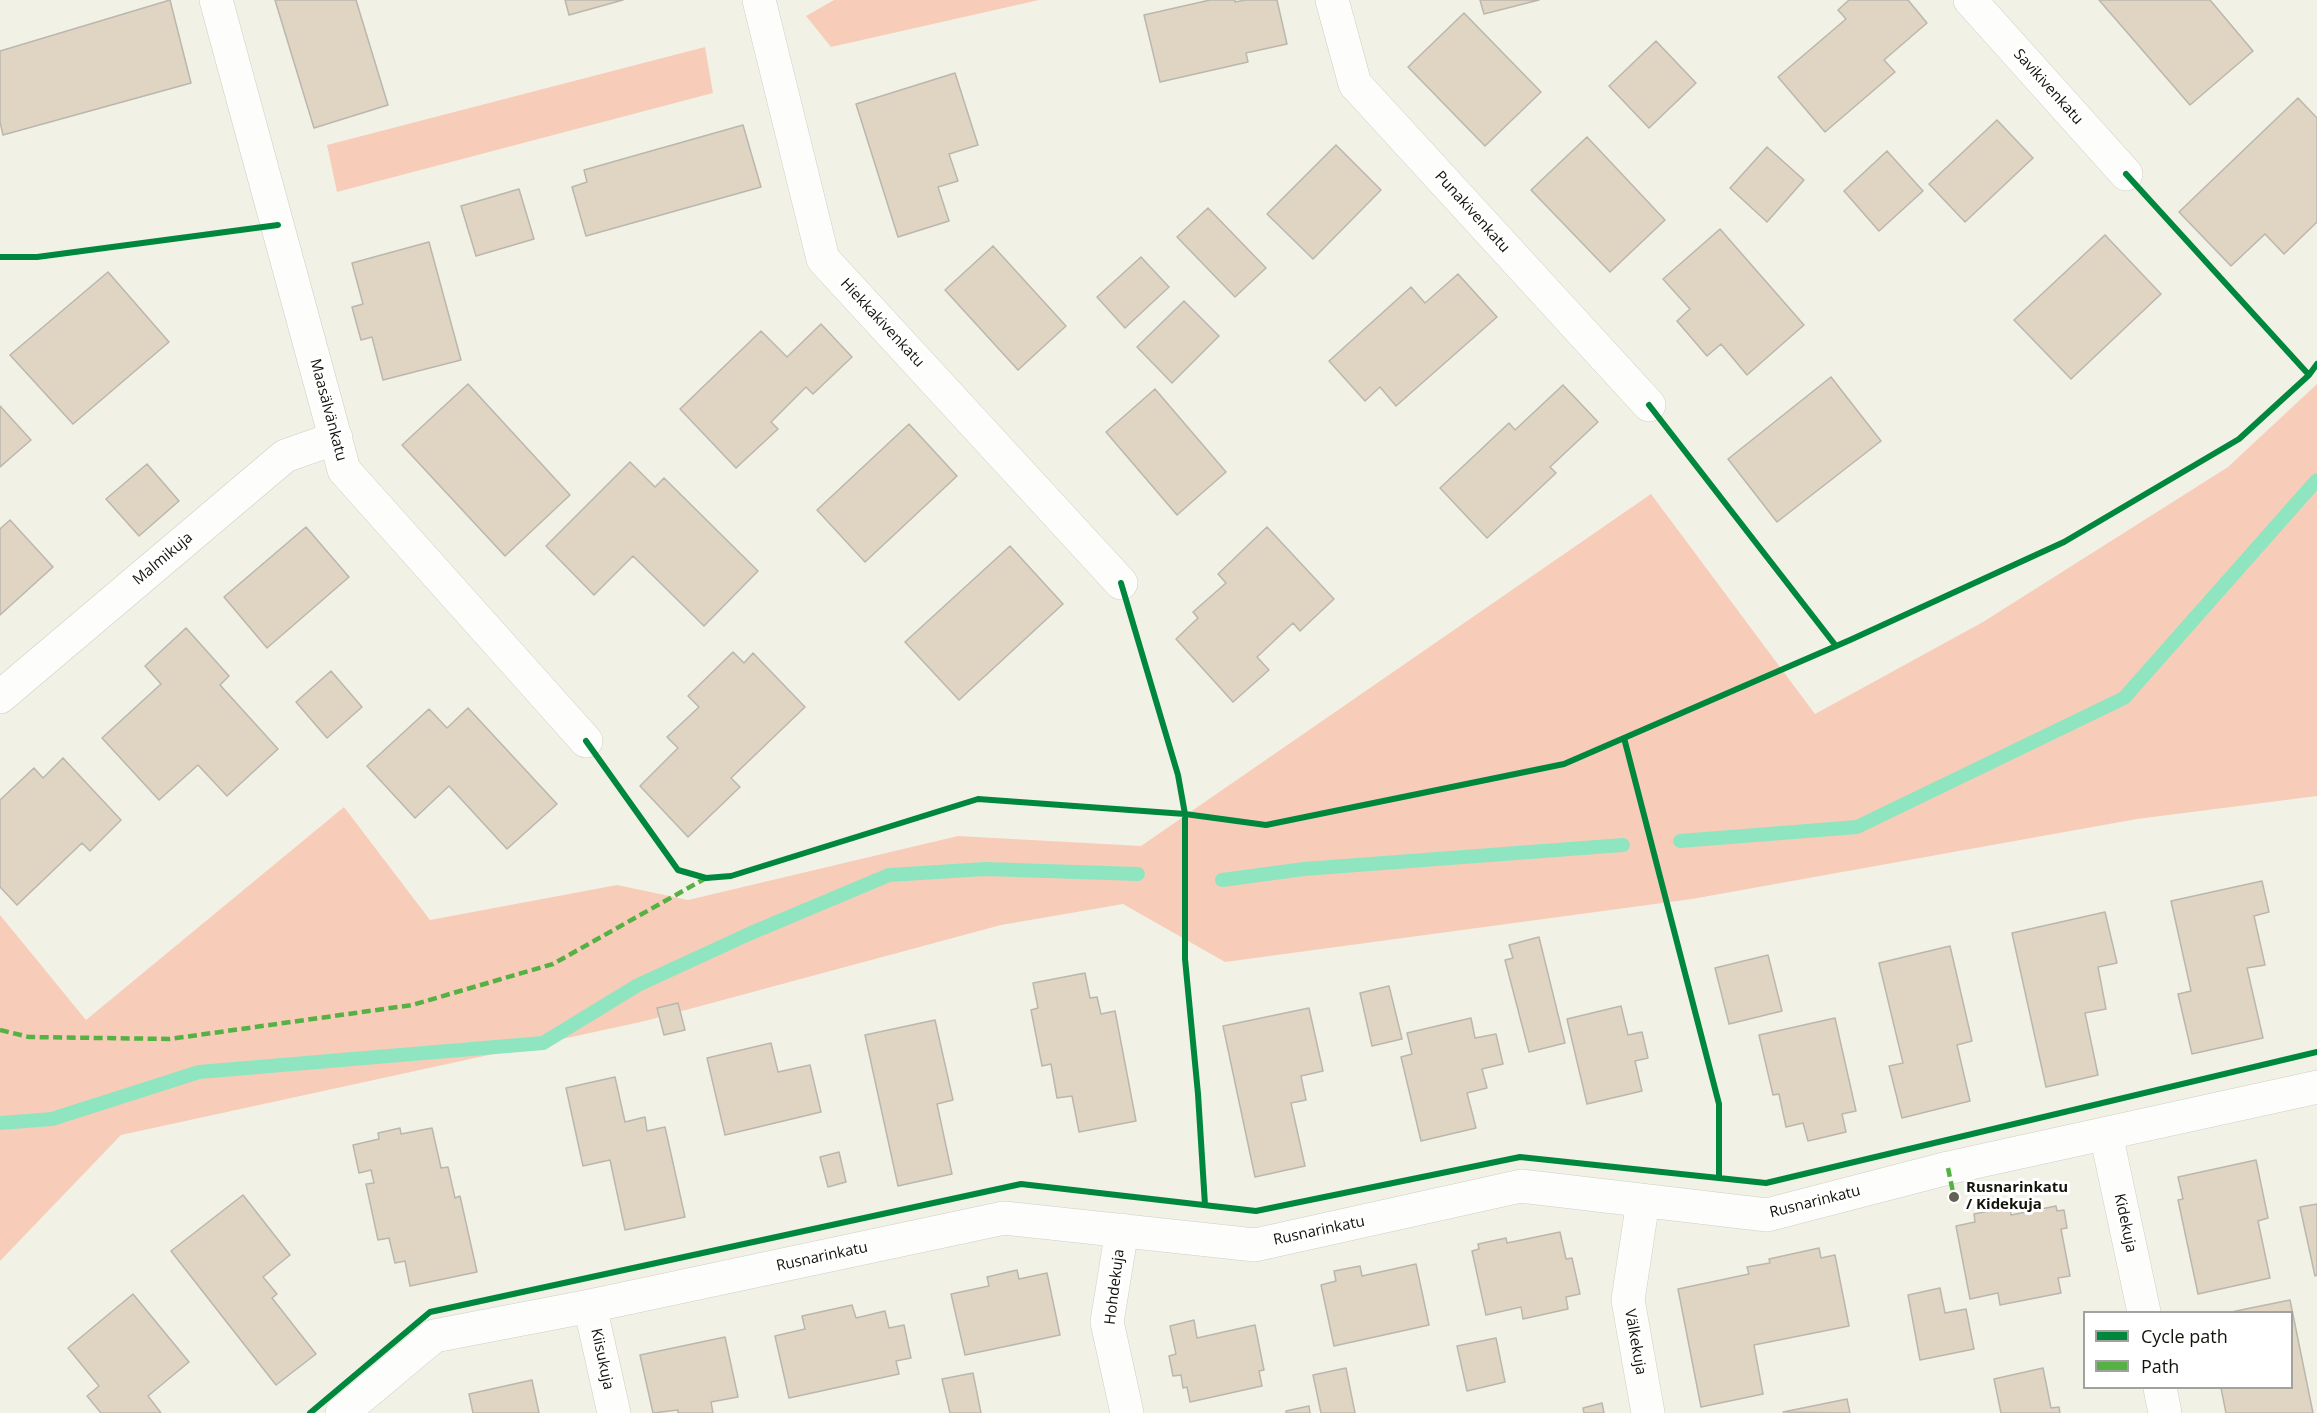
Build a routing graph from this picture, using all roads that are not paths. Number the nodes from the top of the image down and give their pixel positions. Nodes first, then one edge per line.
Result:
1 (216, 0) edge
2 (759, 0) edge
3 (1332, 0) edge
4 (1970, 0) edge
5 (2126, 174) dead end
6 (1649, 405) dead end
7 (336, 438) junction
8 (1121, 583) dead end
9 (0, 697) edge
10 (585, 741) dead end
11 (2317, 1087) edge
12 (2106, 1134) junction
13 (1643, 1201) junction
14 (1122, 1230) junction
15 (590, 1306) junction
16 (2144, 1311) edge
17 (2160, 1389) edge
18 (342, 1413) edge
19 (614, 1413) edge
20 (1127, 1413) edge
21 (1648, 1413) edge
22 (2165, 1413) edge

1 - 7 street, Maasälvänkatu
2 - 8 street, Hiekkakivenkatu
3 - 6 street, Punakivenkatu
4 - 5 street, Savikivenkatu
7 - 9 street, Malmikuja
7 - 10 street, Maasälvänkatu
11 - 12 street, Rusnarinkatu
12 - 13 street, Rusnarinkatu
12 - 16 street, Kidekuja
13 - 14 street, Rusnarinkatu
13 - 21 street, Välkekuja
14 - 15 street, Rusnarinkatu
14 - 20 street, Hohdekuja
15 - 18 street, Rusnarinkatu
15 - 19 street, Kiisukuja
17 - 22 street

